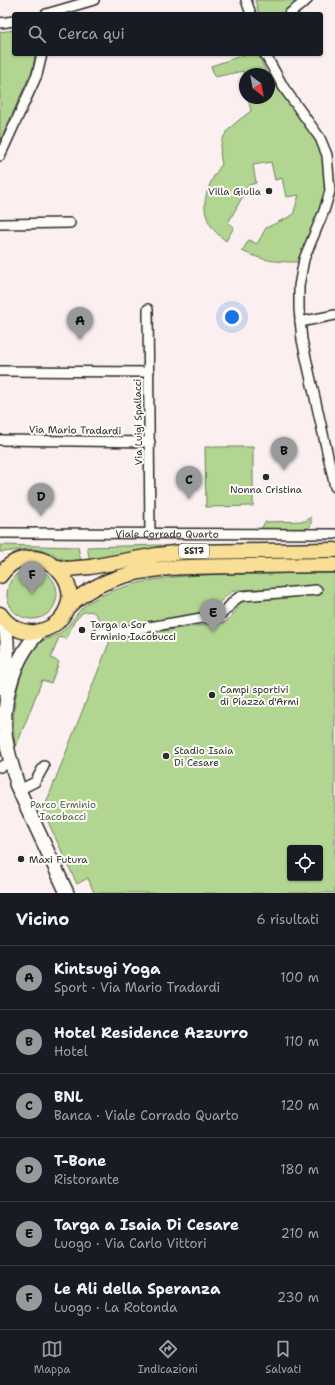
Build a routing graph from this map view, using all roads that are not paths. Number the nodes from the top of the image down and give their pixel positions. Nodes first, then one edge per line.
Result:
1 (94, 0) edge
2 (246, 0) edge
3 (307, 0) edge
4 (53, 12) edge
5 (250, 12) edge
6 (292, 12) edge
7 (12, 21) edge
8 (0, 23) edge
9 (42, 56) edge
10 (266, 56) edge
11 (0, 156) edge
12 (332, 196) edge
13 (0, 224) edge
14 (70, 224) dead end
15 (148, 309) dead end
16 (335, 315) edge
17 (300, 322) junction
18 (0, 371) edge
19 (149, 372) junction
20 (0, 440) edge
21 (150, 442) junction
22 (335, 468) edge
23 (335, 487) edge
24 (335, 529) edge
25 (0, 533) edge
26 (150, 534) junction
27 (331, 534) edge
28 (335, 550) edge
29 (0, 559) edge
30 (21, 560) junction
31 (335, 565) edge
32 (54, 566) junction
33 (0, 576) edge
34 (317, 590) dead end
35 (67, 608) junction
36 (2, 616) edge
37 (41, 631) junction
38 (97, 632) dead end
39 (0, 701) edge
40 (0, 743) edge
41 (4, 765) edge
42 (44, 766) dead end
43 (19, 790) junction
44 (67, 893) edge

1 - 4 street
2 - 5 street
3 - 6 street
7 - 8 street
9 - 11 street
10 - 12 street
12 - 17 street
13 - 14 street
15 - 19 street, Via Luigi Spallacci
16 - 17 street
17 - 22 street
17 - 23 street
18 - 19 street
19 - 21 street, Via Luigi Spallacci
20 - 21 street, Via Mario Tradardi
21 - 26 street, Via Luigi Spallacci
24 - 27 street
25 - 26 street, Viale Corrado Quarto
26 - 27 street, Viale Corrado Quarto
28 - 32 main road, Viale Corrado Quarto / SS17
29 - 30 main road, SS17
30 - 32 main road, SS17
30 - 33 main road
31 - 35 main road, SS17
32 - 35 main road, SS17
34 - 38 street
35 - 37 main road, SS17
36 - 37 main road
36 - 39 main road
37 - 43 main road
40 - 41 main road
41 - 43 main road
42 - 43 street
43 - 44 main road

